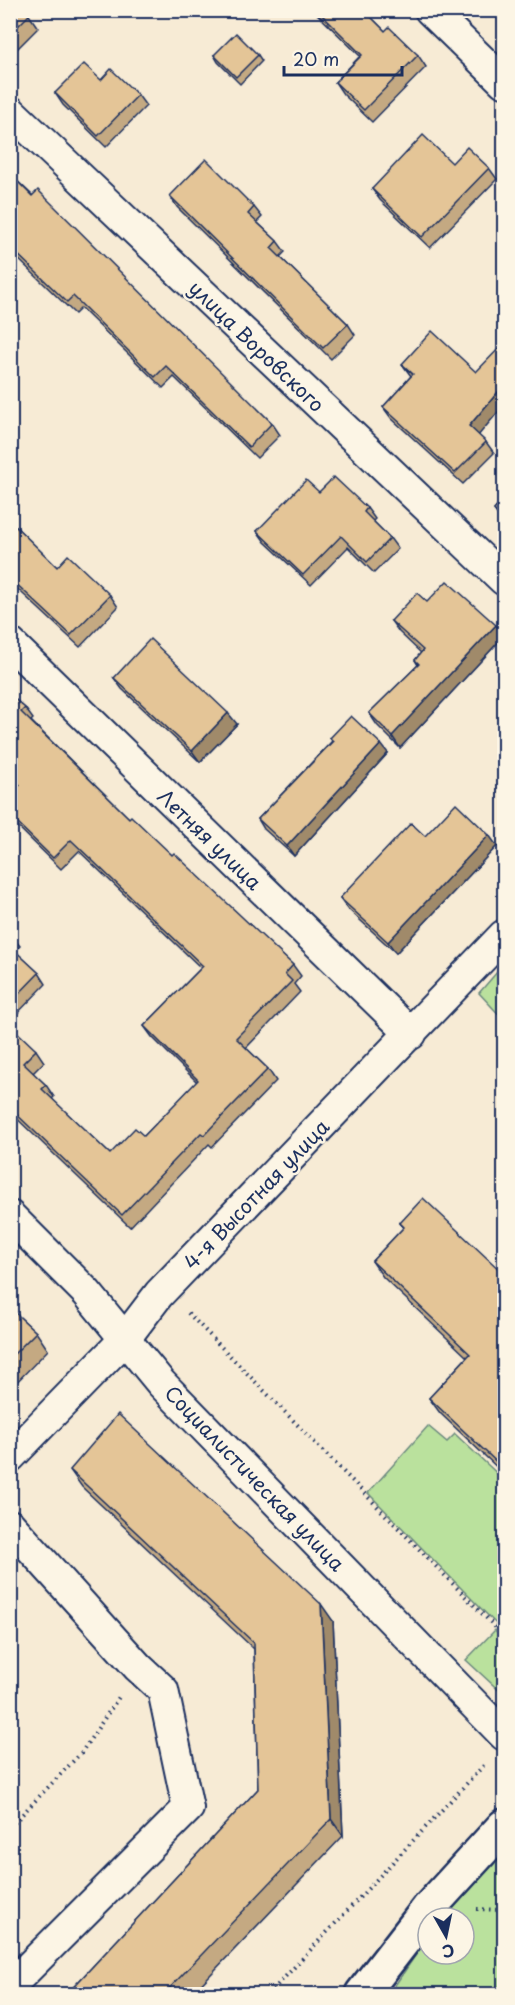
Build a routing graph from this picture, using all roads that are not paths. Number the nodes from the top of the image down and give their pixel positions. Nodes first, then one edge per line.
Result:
1 (430, 10) edge
2 (504, 82) edge
3 (10, 111) edge
4 (504, 580) edge
5 (10, 643) edge
6 (504, 935) edge
7 (411, 1034) junction
8 (10, 1216) edge
9 (124, 1340) junction
10 (10, 1457) edge
11 (10, 1525) edge
12 (504, 1735) edge
13 (504, 1826) edge
14 (10, 1986) edge
15 (365, 1987) edge

1 - 2 street
3 - 4 street, улица Воровского
5 - 7 street, Летняя улица
6 - 7 street, 4-я Высотная улица
7 - 9 street, 4-я Высотная улица
8 - 9 street, Социалистическая улица
9 - 10 street, 4-я Высотная улица
9 - 12 street, Социалистическая улица
11 - 14 street
13 - 15 main road

